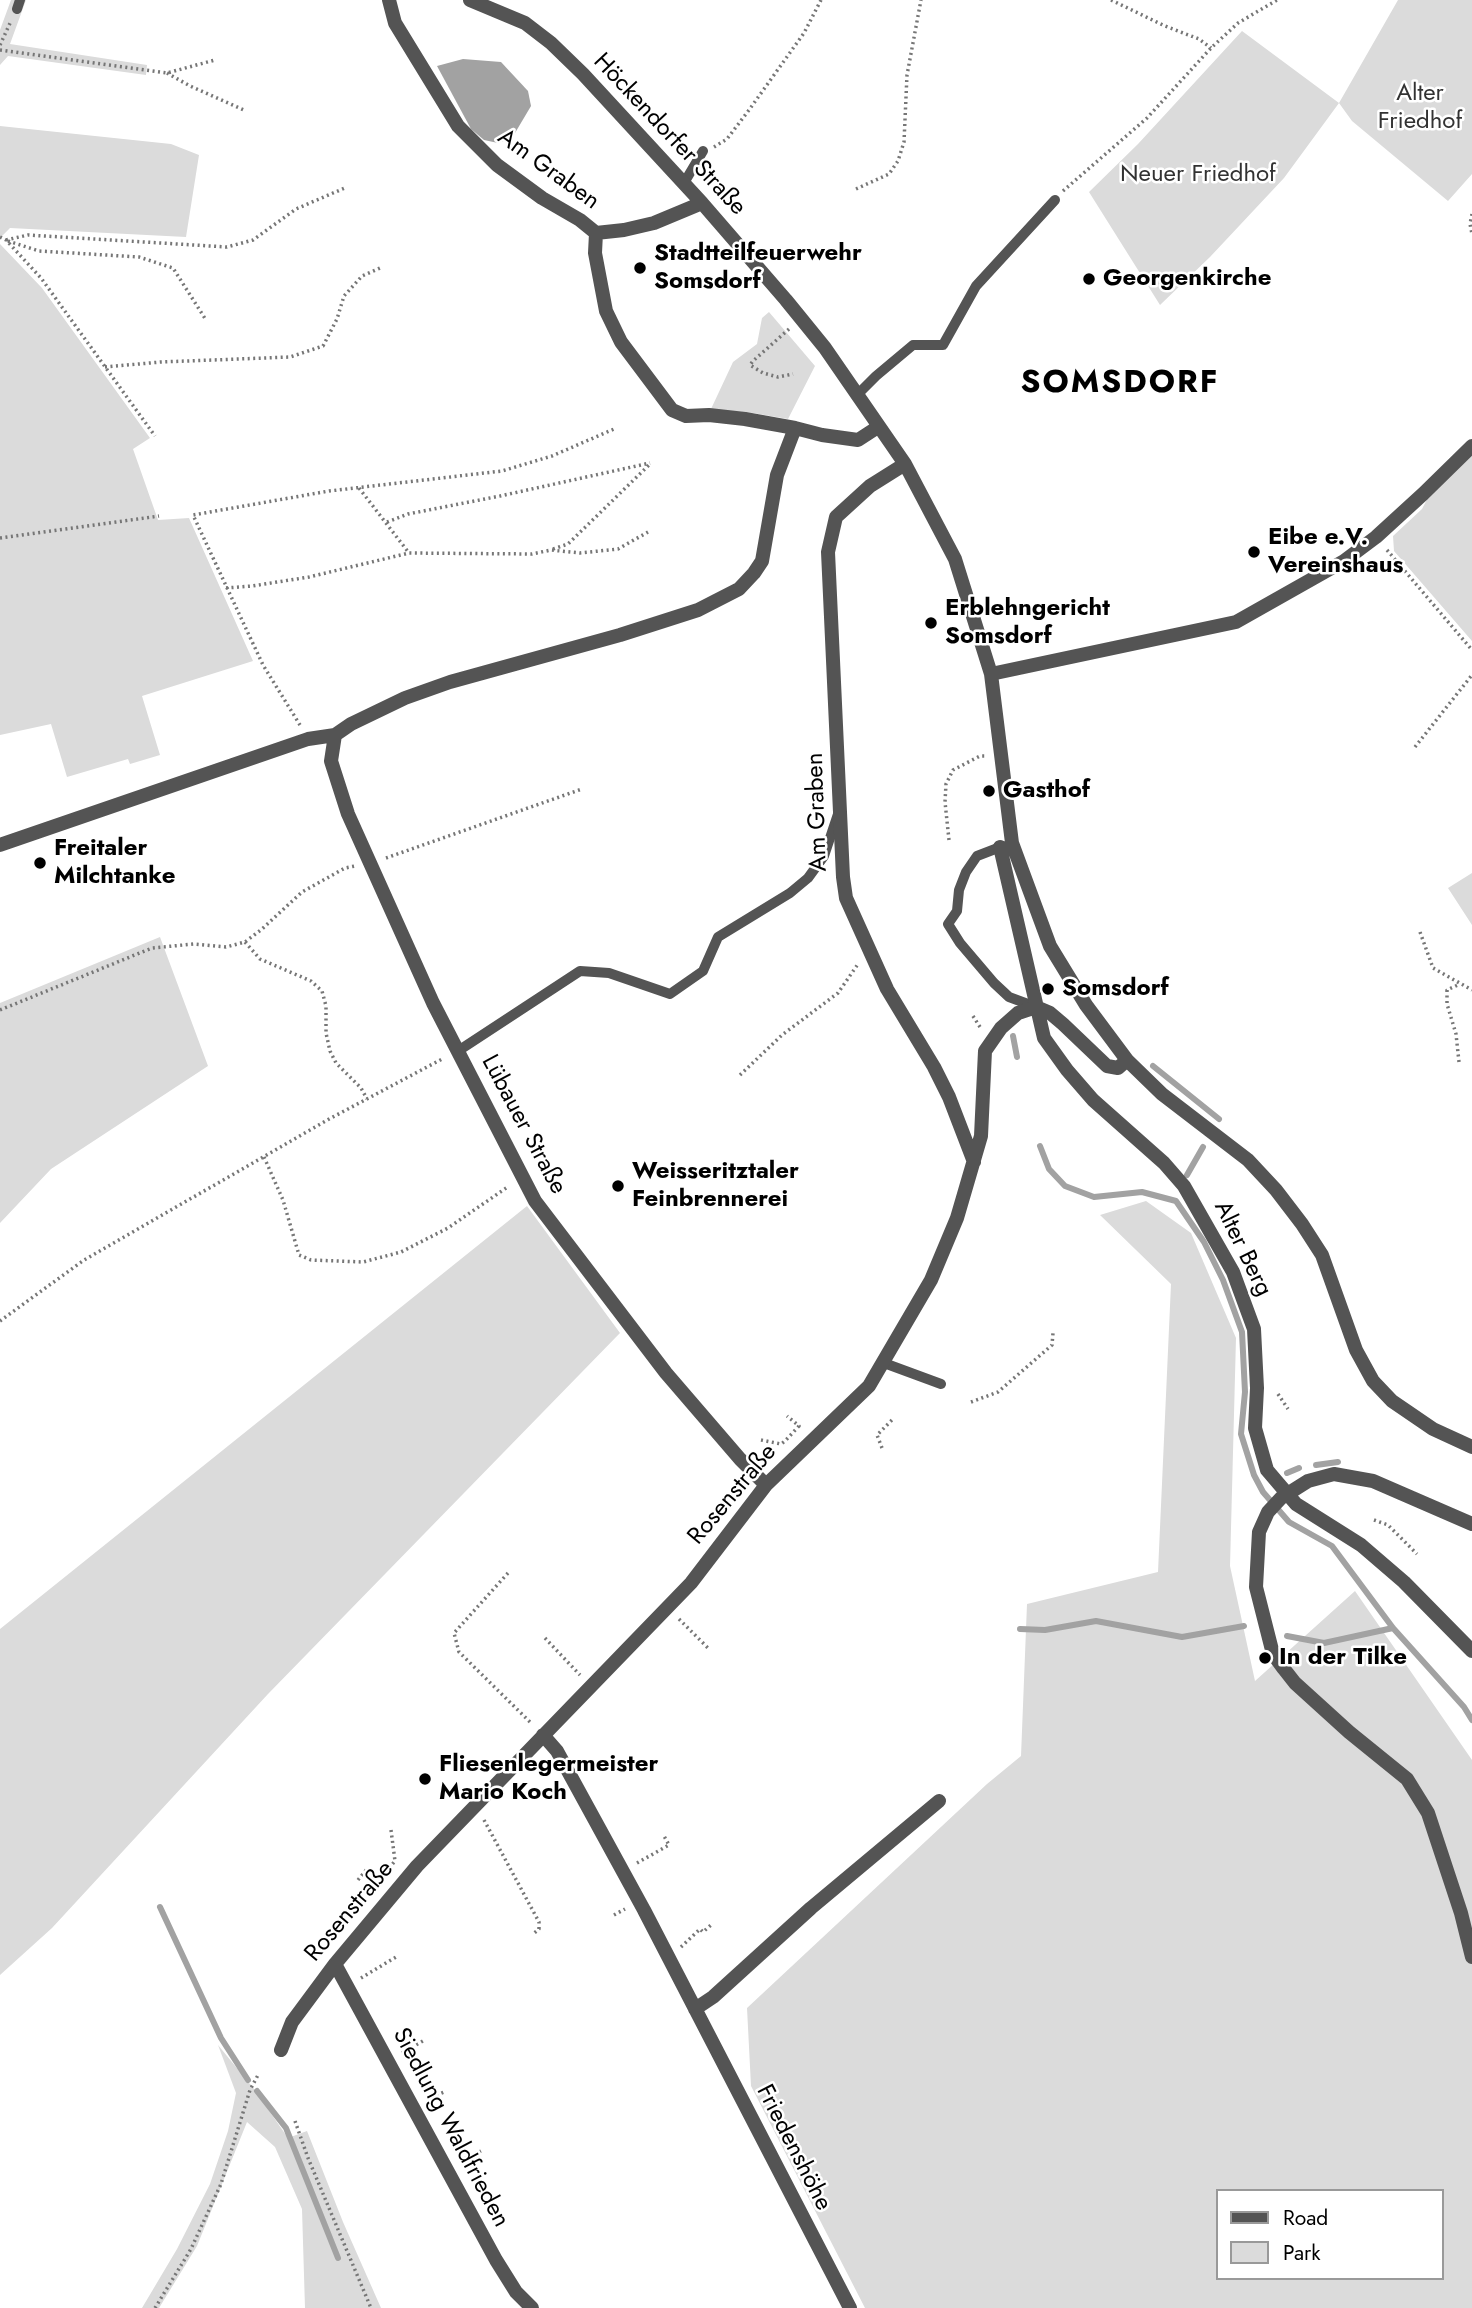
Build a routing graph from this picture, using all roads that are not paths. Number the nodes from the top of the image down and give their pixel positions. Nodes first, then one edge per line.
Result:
1 (389, 0) edge
2 (470, 0) edge
3 (703, 151) road end
4 (684, 183) junction
5 (1055, 200) road end
6 (702, 203) junction
7 (596, 233) junction
8 (857, 396) junction
9 (878, 427) junction
10 (795, 428) junction
11 (1472, 446) edge
12 (905, 464) junction
13 (991, 674) junction
14 (335, 735) junction
15 (841, 806) junction
16 (0, 845) edge
17 (1006, 845) junction
18 (1036, 1007) junction
19 (458, 1051) junction
20 (1127, 1060) junction
21 (975, 1164) junction
22 (884, 1363) junction
23 (941, 1384) dead end
24 (1472, 1447) edge
25 (766, 1485) junction
26 (1284, 1497) junction
27 (1472, 1524) edge
28 (1472, 1651) edge
29 (543, 1735) junction
30 (939, 1801) dead end
31 (1472, 1957) edge
32 (335, 1964) junction
33 (695, 2009) junction
34 (281, 2050) dead end
35 (532, 2308) edge
36 (850, 2308) edge

1 - 7 street, Am Graben
2 - 4 street, Höckendorfer Straße
3 - 4 lane
4 - 6 street, Höckendorfer Straße
5 - 8 lane
6 - 7 street, Am Graben
6 - 8 street, Höckendorfer Straße
7 - 10 street, Am Graben
8 - 9 street, Höckendorfer Straße
9 - 10 street
9 - 12 street, Höckendorfer Straße
10 - 14 street
11 - 13 street
12 - 13 street, Höckendorfer Straße
12 - 15 street, Am Graben
13 - 17 street, Höckendorfer Straße
14 - 16 street
14 - 19 street, Lübauer Straße
15 - 19 lane
15 - 21 street, Am Graben
17 - 18 street, Alter Berg
17 - 18 lane
17 - 20 street, Höckendorfer Straße
18 - 20 street
18 - 21 street, Rosenstraße
18 - 26 street, Alter Berg
19 - 25 street, Lübauer Straße
20 - 24 street, Höckendorfer Straße
21 - 22 street, Rosenstraße
22 - 23 lane
22 - 25 street, Rosenstraße
25 - 29 street, Rosenstraße
26 - 27 street
26 - 28 street, Alter Berg
26 - 31 street
29 - 32 street, Rosenstraße
29 - 33 street, Friedenshöhe
30 - 33 street
32 - 34 street, Rosenstraße
32 - 35 street, Siedlung Waldfrieden
33 - 36 street, Friedenshöhe

